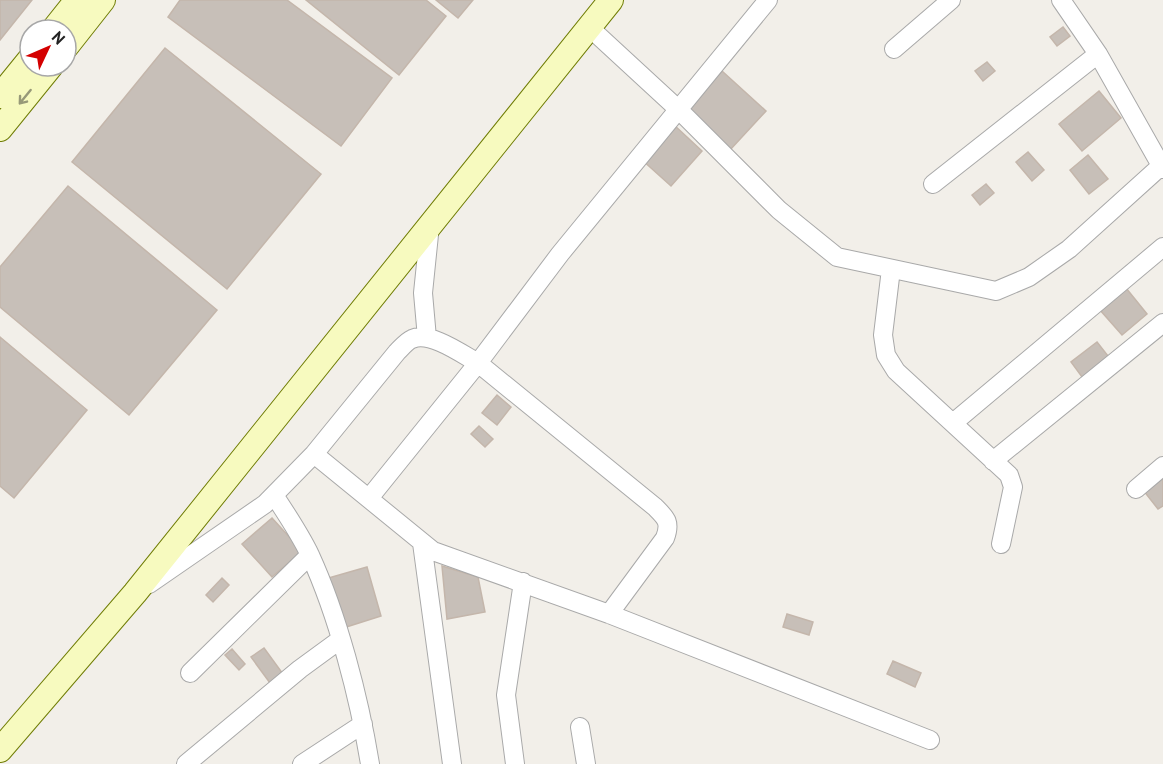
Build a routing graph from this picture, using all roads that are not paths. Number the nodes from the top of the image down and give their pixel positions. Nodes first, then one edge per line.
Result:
1 (77, 0) edge
2 (103, 0) edge
3 (611, 0) edge
4 (768, 0) edge
5 (951, 0) edge
6 (1061, 0) edge
7 (63, 18) edge
8 (589, 27) junction
9 (78, 32) edge
10 (894, 50) dead end
11 (1098, 54) junction
12 (18, 74) edge
13 (41, 78) edge
14 (0, 96) edge
15 (679, 110) junction
16 (0, 129) edge
17 (1162, 167) edge
18 (933, 184) dead end
19 (430, 225) junction
20 (1163, 247) edge
21 (891, 269) junction
22 (1163, 323) edge
23 (427, 338) junction
24 (478, 363) junction
25 (953, 423) junction
26 (314, 454) junction
27 (993, 461) junction
28 (1163, 466) edge
29 (1136, 489) dead end
30 (274, 495) junction
31 (370, 497) junction
32 (422, 543) junction
33 (1001, 544) dead end
34 (310, 555) junction
35 (523, 582) junction
36 (135, 593) junction
37 (609, 614) junction
38 (341, 639) junction
39 (189, 673) dead end
40 (363, 724) junction
41 (580, 727) dead end
42 (930, 740) dead end
43 (0, 750) edge
44 (186, 764) edge
45 (302, 764) edge
46 (370, 764) edge
47 (452, 764) edge
48 (515, 764) edge
49 (586, 764) edge

1 - 7 street
2 - 9 street
3 - 8 street
4 - 15 street
5 - 10 street
6 - 11 street
8 - 15 street
8 - 19 street
11 - 17 street
11 - 18 street
12 - 14 street
13 -> 16 street
15 - 21 street
15 - 24 street
17 - 21 street
19 - 23 street
19 - 36 street
20 - 25 street
21 - 25 street
22 - 27 street
23 - 24 street
23 - 26 street
24 - 31 street
24 - 37 street
25 - 27 street
26 - 30 street
26 - 31 street
27 - 33 street
28 - 29 street
30 - 34 street
30 - 36 street
31 - 32 street
32 - 35 street
32 - 47 street
34 - 38 street
34 - 39 street
35 - 37 street
35 - 48 street
36 - 43 street
37 - 42 street
38 - 40 street
38 - 44 street
40 - 45 street
40 - 46 street
41 - 49 street

